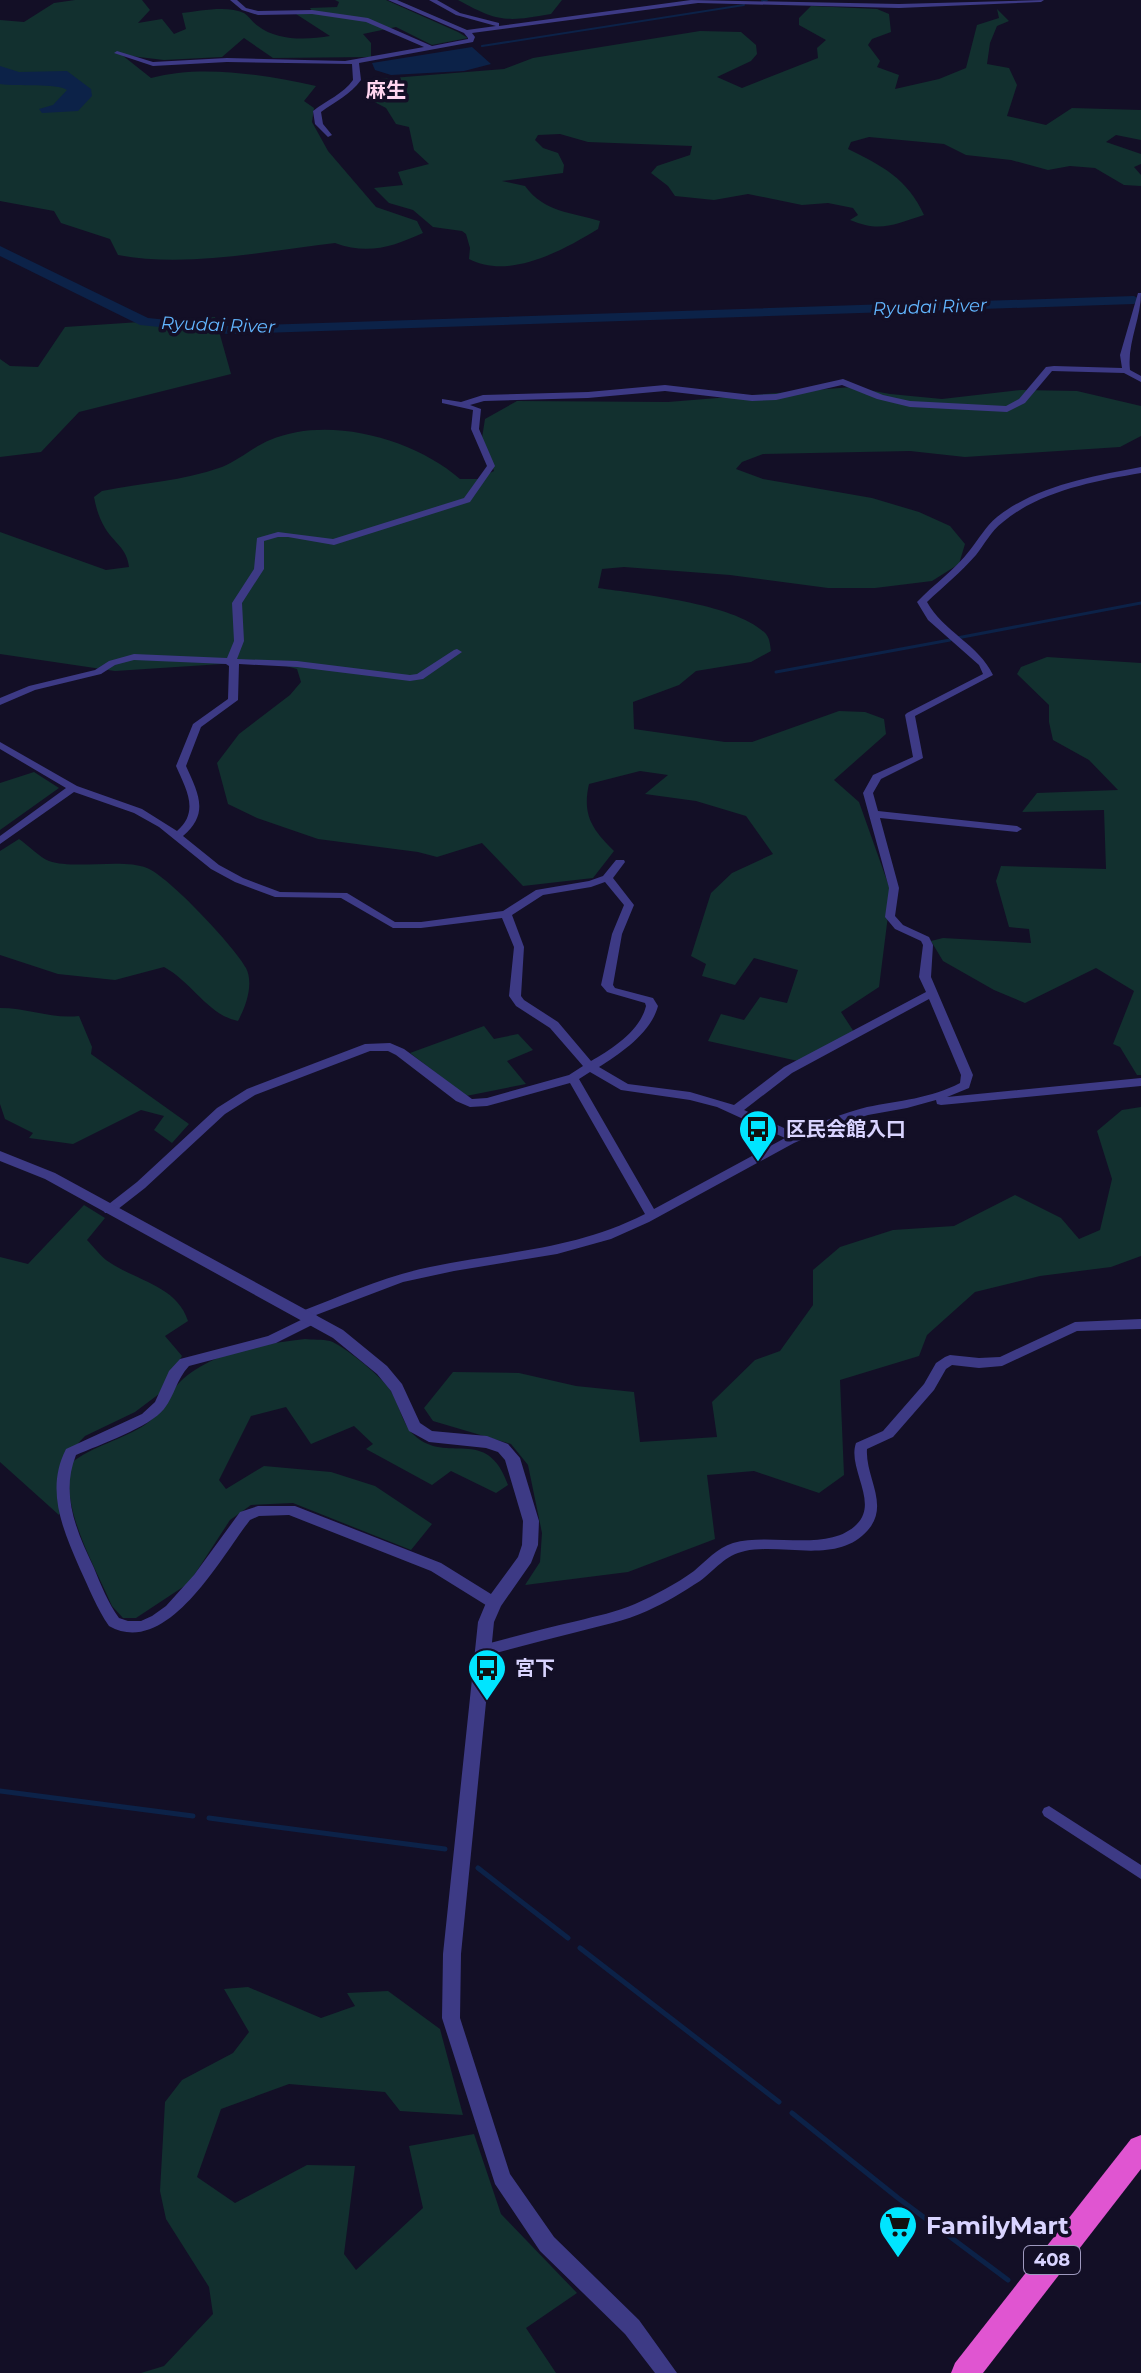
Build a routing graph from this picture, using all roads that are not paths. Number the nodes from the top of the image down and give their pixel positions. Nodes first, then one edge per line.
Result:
1 (233, 0) edge
2 (391, 0) edge
3 (432, 0) edge
4 (698, 0) edge
5 (1041, 0) edge
6 (1004, 2) edge
7 (504, 25) junction
8 (466, 32) junction
9 (431, 48) junction
10 (117, 53) dead end
11 (355, 62) junction
12 (328, 135) dead end
13 (1141, 295) edge
14 (1126, 371) junction
15 (1141, 379) edge
16 (445, 401) dead end
17 (464, 404) junction
18 (1141, 470) edge
19 (457, 652) dead end
20 (232, 663) junction
21 (0, 702) edge
22 (0, 745) edge
23 (73, 788) junction
24 (874, 814) junction
25 (1017, 829) dead end
26 (178, 835) junction
27 (0, 841) edge
28 (620, 862) dead end
29 (607, 878) junction
30 (506, 914) junction
31 (930, 994) junction
32 (590, 1067) junction
33 (573, 1078) junction
34 (1141, 1082) edge
35 (901, 1105) junction
36 (736, 1110) junction
37 (793, 1137) junction
38 (0, 1156) edge
39 (109, 1210) junction
40 (651, 1214) junction
41 (310, 1316) junction
42 (1141, 1324) edge
43 (494, 1603) junction
44 (482, 1651) junction
45 (1049, 1812) dead end
46 (1141, 1873) edge
47 (1141, 2148) edge
48 (667, 2373) edge
49 (965, 2373) edge

1 - 9 street
2 - 8 street
3 - 7 street
4 - 6 street
4 - 7 street
5 - 6 street
7 - 8 street
8 - 9 street
9 - 11 street
10 - 11 street
11 - 12 street
13 - 14 street
14 - 15 street
14 - 17 street
16 - 17 street
17 - 20 street
18 - 24 street
19 - 20 street
20 - 21 street
20 - 26 street
22 - 23 street
23 - 26 street
23 - 27 street
24 - 25 street
24 - 31 street
26 - 30 street
28 - 29 street
29 - 30 street
29 - 32 street
30 - 32 street
31 - 35 street
31 - 36 street
32 - 33 street
32 - 36 street
33 - 39 street
33 - 40 street
34 - 35 street
35 - 37 street
36 - 37 street
37 - 40 street
38 - 39 street
39 - 41 street
40 - 41 street
41 - 43 street
41 - 43 street
42 - 44 street
43 - 44 street
44 - 48 street
45 - 46 street
47 - 49 highway, 408

